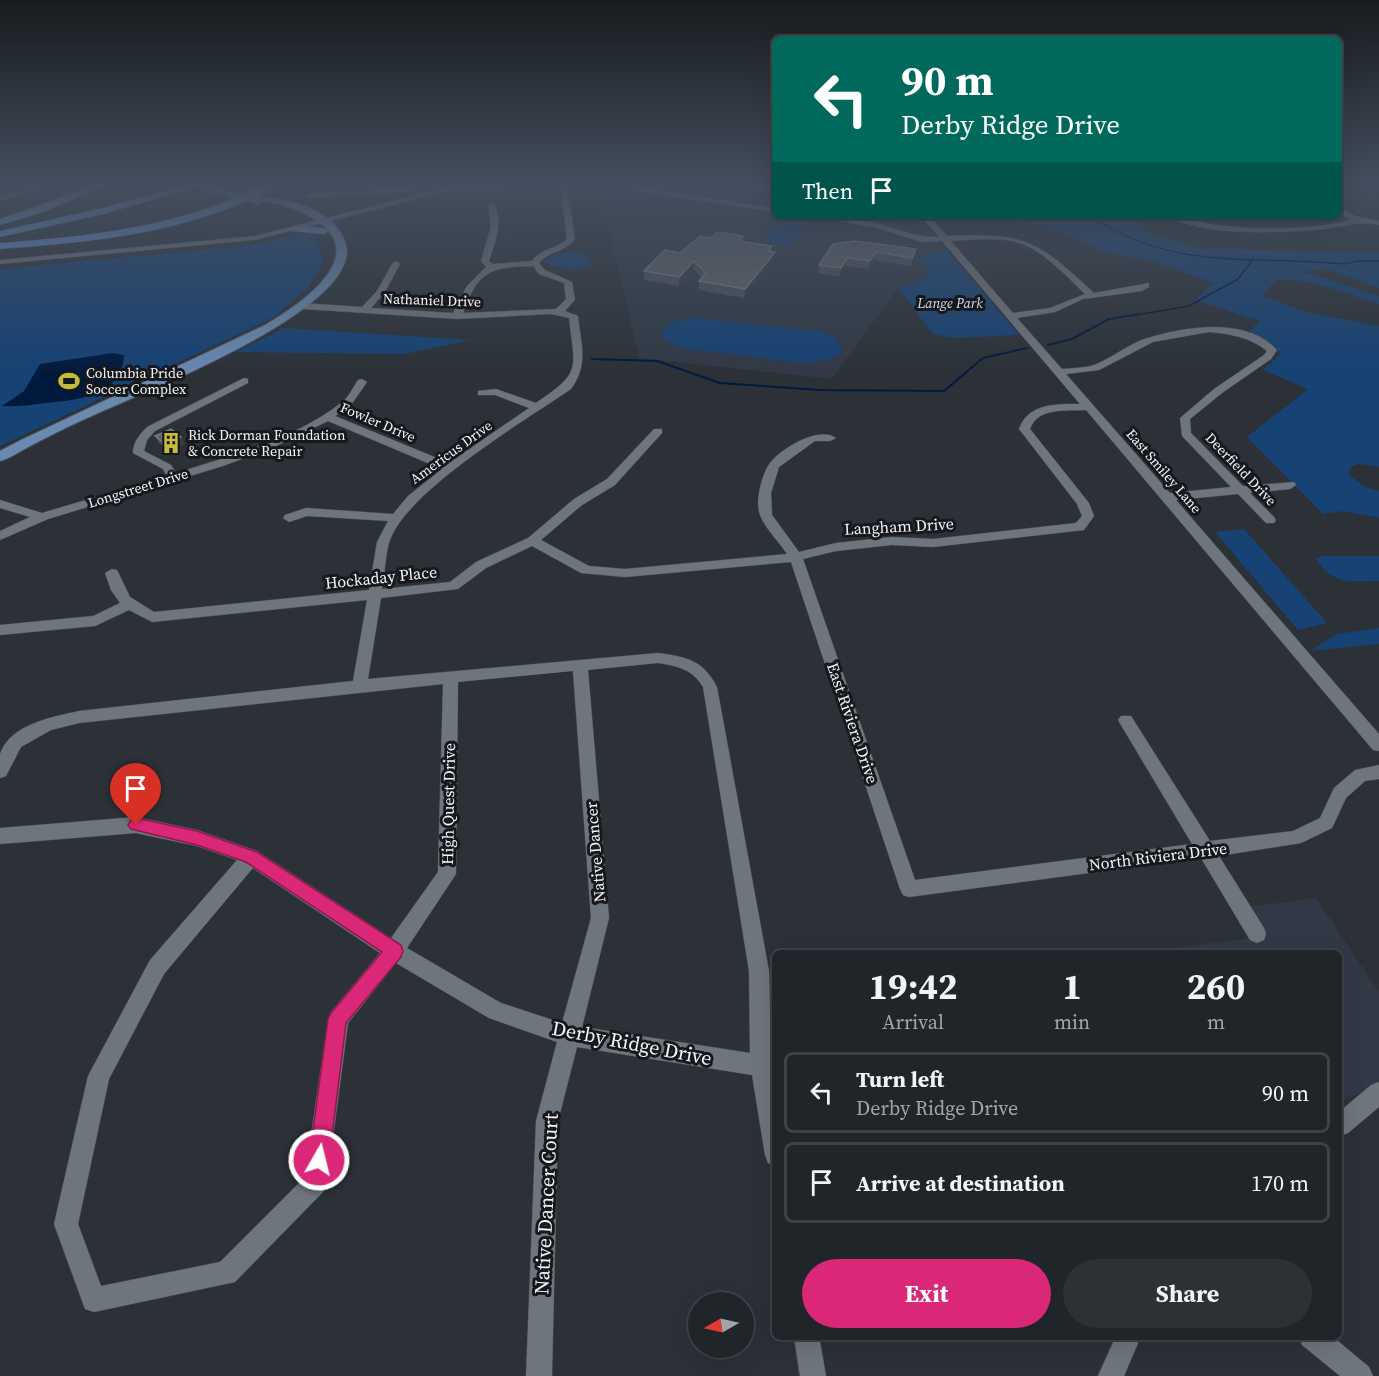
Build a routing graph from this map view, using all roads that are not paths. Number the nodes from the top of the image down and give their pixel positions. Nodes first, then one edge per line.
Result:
1 (171, 246) edge
2 (331, 246) edge
3 (490, 246) edge
4 (563, 246) edge
5 (951, 246) edge
6 (1031, 246) edge
7 (0, 262) edge
8 (535, 263) junction
9 (396, 264) dead end
10 (491, 267) junction
11 (1146, 285) dead end
12 (1091, 295) junction
13 (303, 306) junction
14 (364, 310) junction
15 (559, 312) junction
16 (457, 316) junction
17 (1010, 316) junction
18 (1059, 372) junction
19 (244, 381) dead end
20 (362, 382) dead end
21 (482, 393) dead end
22 (1089, 407) junction
23 (539, 408) junction
24 (328, 417) junction
25 (658, 431) dead end
26 (830, 438) dead end
27 (0, 458) edge
28 (450, 468) junction
29 (173, 477) junction
30 (1290, 485) dead end
31 (1239, 490) junction
32 (1167, 497) junction
33 (0, 504) edge
34 (43, 517) junction
35 (289, 518) dead end
36 (396, 518) junction
37 (1270, 520) dead end
38 (0, 536) edge
39 (532, 541) junction
40 (796, 557) junction
41 (112, 573) dead end
42 (376, 595) junction
43 (128, 605) junction
44 (0, 630) edge
45 (580, 666) junction
46 (451, 678) junction
47 (360, 686) junction
48 (1126, 720) dead end
49 (1379, 745) edge
50 (0, 771) edge
51 (1379, 772) edge
52 (0, 836) edge
53 (1204, 848) junction
54 (251, 857) junction
55 (909, 889) joint
56 (1257, 934) dead end
57 (394, 951) junction
58 (568, 1035) junction
59 (768, 1067) edge
60 (1379, 1093) edge
61 (772, 1111) edge
62 (1342, 1123) edge
63 (807, 1340) edge
64 (1127, 1340) edge
65 (1316, 1340) edge
66 (539, 1376) edge
67 (813, 1376) edge
68 (1111, 1376) edge
69 (1360, 1376) edge

1 - 7 street
2 - 13 main road
3 - 10 street
4 - 8 street
5 - 17 street, East Smiley Lane
6 - 12 street
8 - 10 street
8 - 15 street
9 - 14 street
10 - 16 street
11 - 12 street
12 - 17 street
13 - 14 street, Nathaniel Drive
13 - 27 main road
14 - 16 street, Nathaniel Drive
15 - 16 street, Nathaniel Drive
15 - 23 street, Americus Drive
17 - 18 street, East Smiley Lane
18 - 22 street, East Smiley Lane
18 - 31 street, Deerfield Drive
19 - 29 street
20 - 24 street, Longstreet Drive
21 - 23 street
22 - 32 street, East Smiley Lane
22 - 40 street, Langham Drive
23 - 28 street, Americus Drive
24 - 28 street, Fowler Drive
24 - 29 street, Longstreet Drive
25 - 39 street, Hockaday Place
26 - 40 street, East Riviera Drive
28 - 36 street, Americus Drive
29 - 34 street, Longstreet Drive
30 - 31 street
31 - 32 street
31 - 37 street, Deerfield Drive
32 - 49 street, East Smiley Lane
33 - 34 street
34 - 38 street, Longstreet Drive
35 - 36 street
36 - 42 street, Americus Drive
39 - 40 street, Langham Drive
39 - 42 street, Hockaday Place
40 - 55 street, East Riviera Drive
41 - 43 street
42 - 43 street, Hockaday Place
42 - 47 street, Americus Drive
43 - 44 street
45 - 46 street
45 - 58 street, Native Dancer
45 - 59 street
46 - 47 street
46 - 57 street, High Quest Drive
47 - 50 street
48 - 53 street
51 - 53 street, North Riviera Drive
52 - 54 street, Derby Ridge Drive
53 - 55 street, North Riviera Drive
53 - 56 street
54 - 57 street, Derby Ridge Drive
54 - 57 street, High Quest Drive
57 - 58 street, Derby Ridge Drive
58 - 59 street, Derby Ridge Drive
58 - 66 street, Native Dancer Court
59 - 61 street
60 - 62 street
63 - 67 street
64 - 68 street
65 - 69 street

